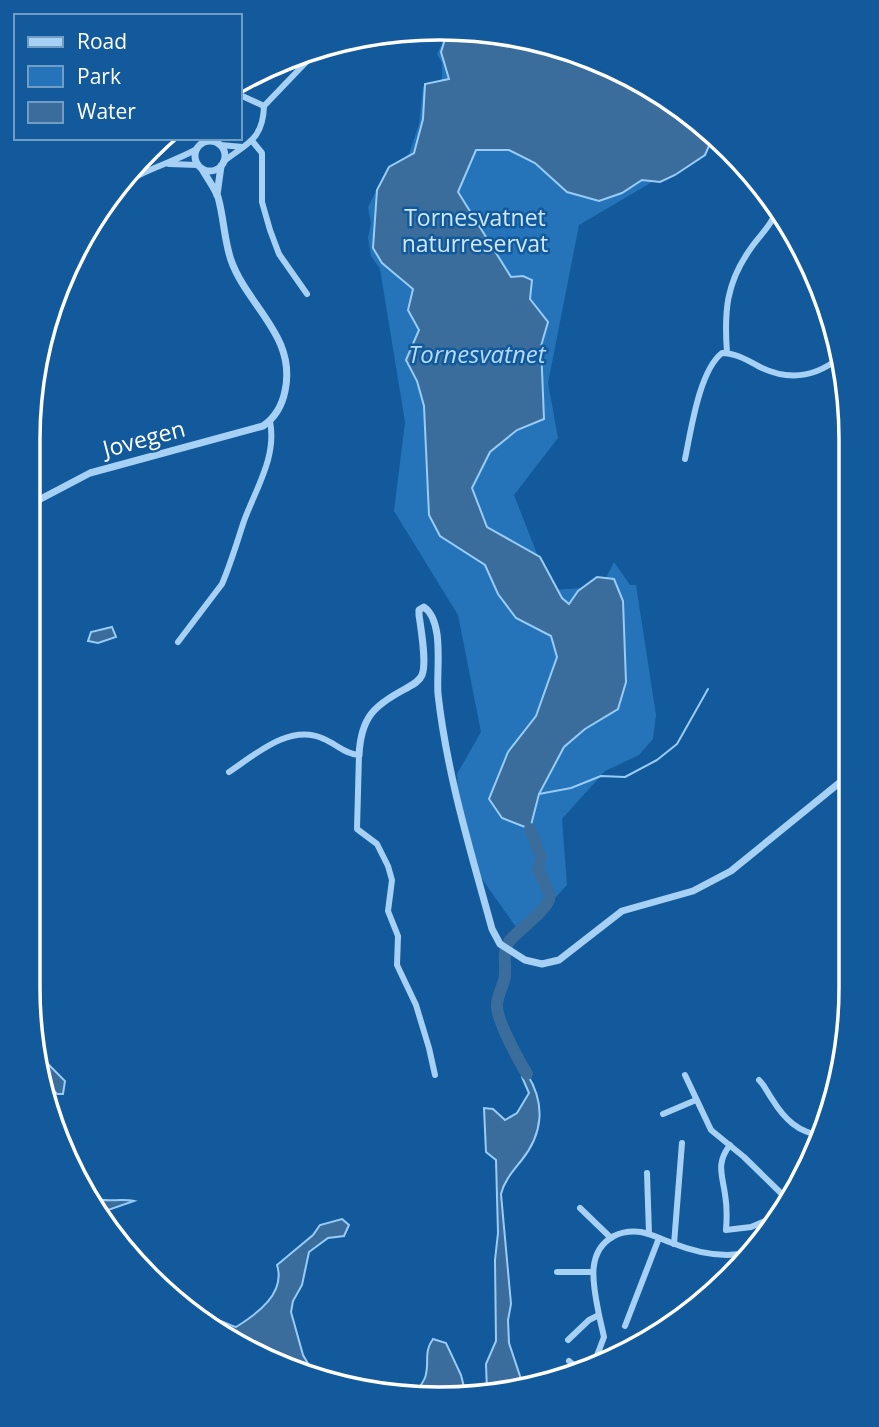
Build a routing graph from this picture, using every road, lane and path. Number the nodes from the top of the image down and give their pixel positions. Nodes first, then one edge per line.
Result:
1 (305, 64) edge
2 (242, 96) edge
3 (264, 106) junction
4 (205, 142) edge
5 (253, 142) junction
6 (220, 145) junction
7 (245, 147) junction
8 (167, 163) junction
9 (222, 164) junction
10 (200, 167) junction
11 (143, 171) edge
12 (217, 196) junction
13 (773, 221) edge
14 (307, 294) dead end
15 (727, 353) junction
16 (831, 363) edge
17 (270, 421) junction
18 (685, 458) dead end
19 (40, 499) edge
20 (178, 642) dead end
21 (359, 755) junction
22 (229, 772) dead end
23 (839, 783) edge
24 (435, 1075) dead end
25 (685, 1075) dead end
26 (759, 1080) dead end
27 (696, 1100) junction
28 (663, 1114) dead end
29 (811, 1133) edge
30 (682, 1143) dead end
31 (730, 1145) junction
32 (647, 1173) dead end
33 (781, 1193) edge
34 (580, 1208) dead end
35 (762, 1222) edge
36 (649, 1234) junction
37 (611, 1238) junction
38 (659, 1238) junction
39 (674, 1244) junction
40 (737, 1254) edge
41 (557, 1272) dead end
42 (593, 1272) junction
43 (599, 1315) junction
44 (625, 1326) dead end
45 (568, 1340) dead end
46 (598, 1354) edge
47 (569, 1361) dead end
48 (573, 1364) edge

1 - 3 street
2 - 3 street
3 - 5 street
4 - 6 street
4 - 8 street
4 - 10 street
5 - 7 street
5 - 14 street
6 - 7 street
6 - 9 street
7 - 9 street
8 - 10 street
8 - 11 street
9 - 10 street
9 - 12 street
10 - 12 street
12 - 17 street
13 - 15 street
15 - 16 street
15 - 18 street
17 - 19 street, Jovegen
17 - 20 street
21 - 22 street
21 - 23 street
21 - 24 street
25 - 27 street
26 - 29 street
27 - 28 street
27 - 31 street
30 - 39 street
31 - 33 street
31 - 35 street
32 - 36 street
34 - 37 street
36 - 37 street
36 - 38 street
37 - 42 street
38 - 39 street
38 - 44 street
39 - 40 street
41 - 42 street
42 - 43 street
43 - 45 street
43 - 46 street
47 - 48 street

